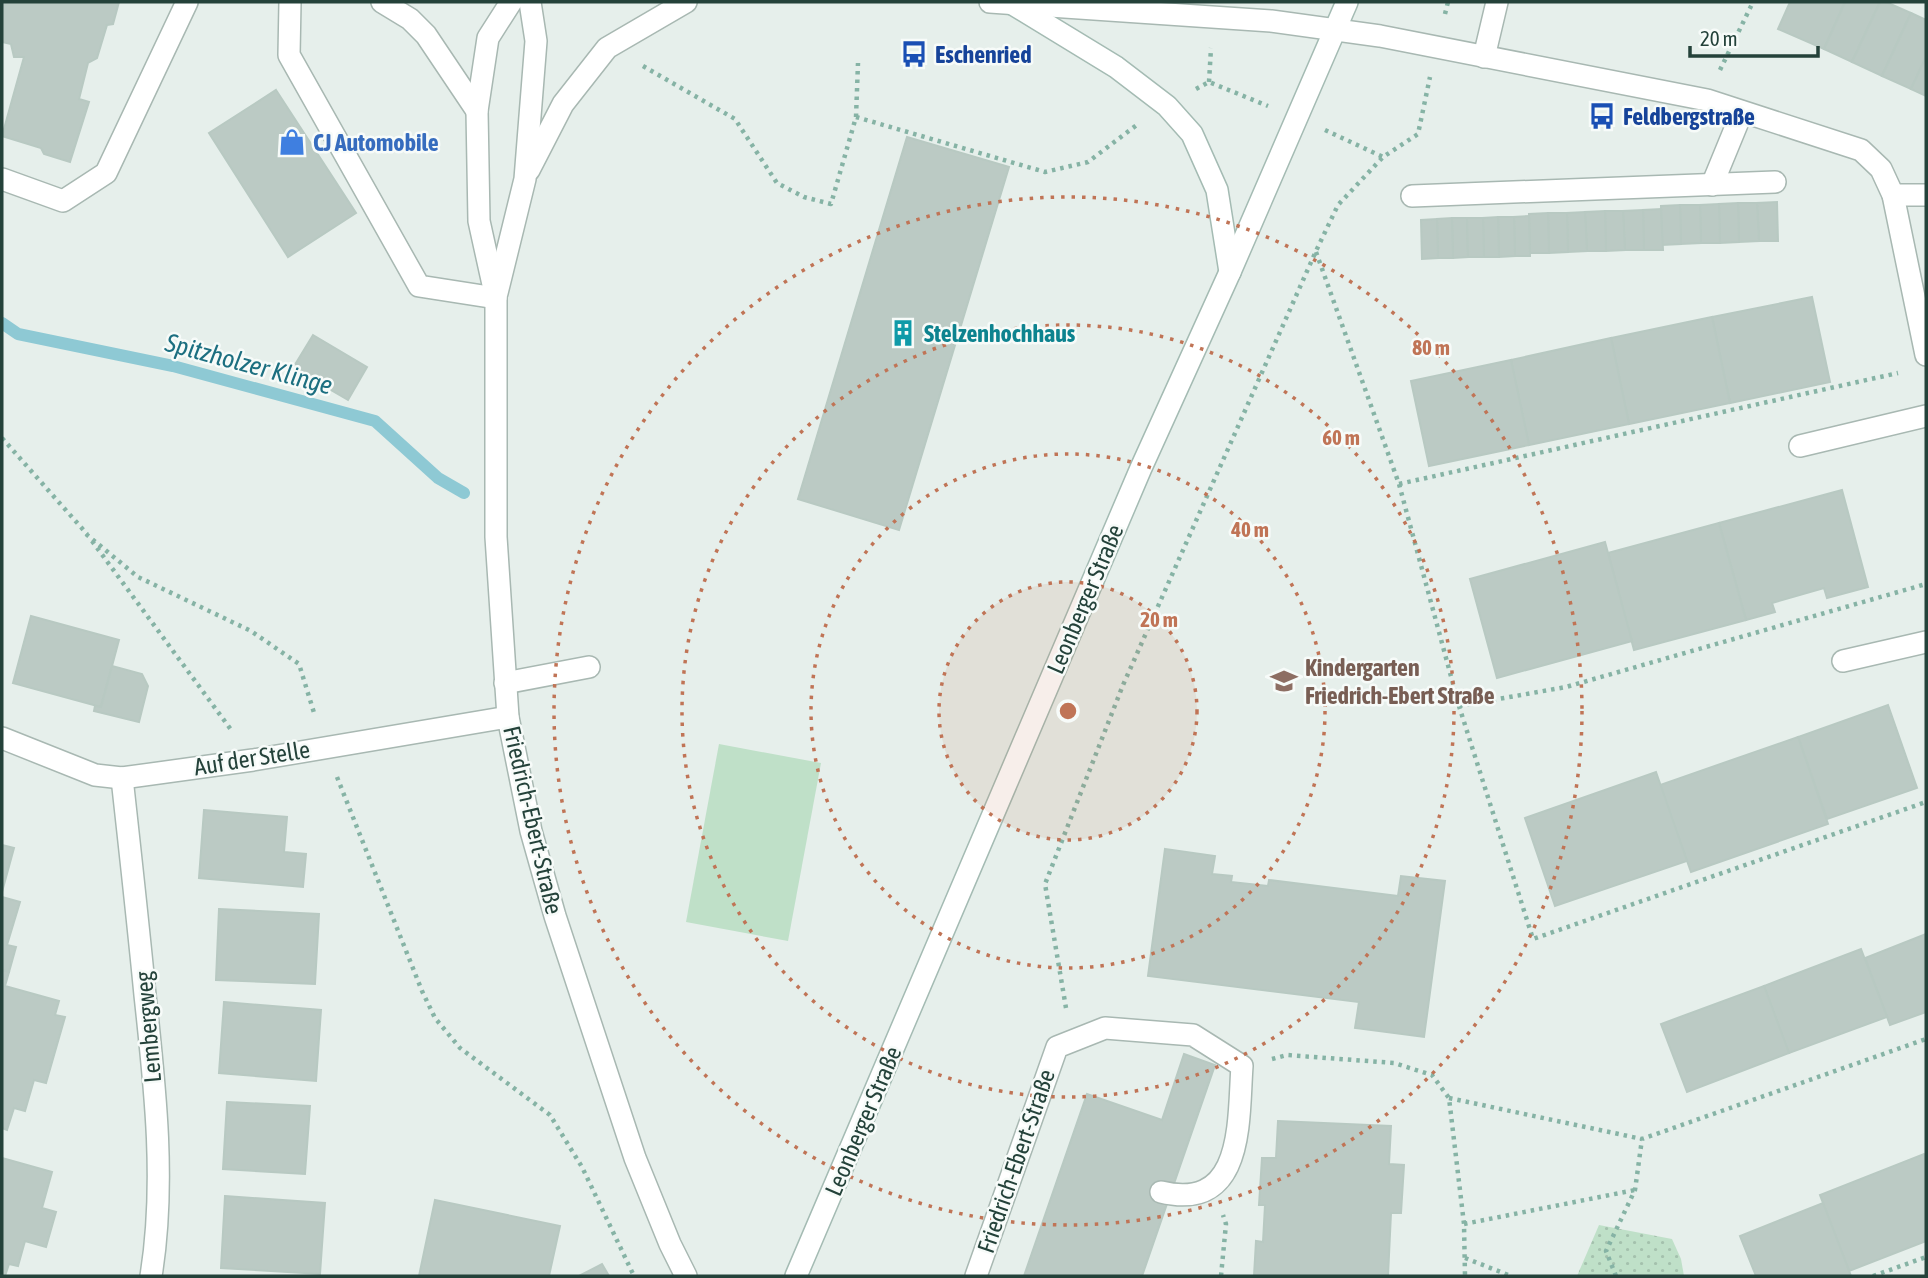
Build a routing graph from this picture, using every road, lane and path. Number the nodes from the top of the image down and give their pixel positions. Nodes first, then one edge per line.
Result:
1 (187, 2) edge
2 (289, 2) edge
3 (382, 2) edge
4 (511, 2) edge
5 (530, 2) edge
6 (686, 2) edge
7 (990, 2) edge
8 (1347, 2) edge
9 (1448, 2) edge
10 (1497, 2) edge
11 (1753, 2) edge
12 (1012, 3) edge
13 (1335, 30) junction
14 (1436, 47) junction
15 (607, 48) junction
16 (1484, 57) junction
17 (858, 63) dead end
18 (1707, 100) junction
19 (1167, 106) junction
20 (477, 111) junction
21 (1742, 112) junction
22 (856, 117) junction
23 (525, 178) junction
24 (2, 179) edge
25 (1775, 182) dead end
26 (1712, 185) junction
27 (1893, 195) junction
28 (1926, 195) edge
29 (1412, 196) dead end
30 (1316, 251) junction
31 (1230, 272) junction
32 (496, 298) junction
33 (1926, 355) edge
34 (1899, 373) dead end
35 (1926, 416) edge
36 (2, 438) edge
37 (1800, 446) dead end
38 (1399, 484) junction
39 (86, 534) junction
40 (1926, 584) edge
41 (1926, 642) edge
42 (1843, 662) dead end
43 (589, 667) dead end
44 (505, 682) junction
45 (1460, 706) junction
46 (508, 716) junction
47 (2, 738) edge
48 (325, 747) junction
49 (253, 760) junction
50 (122, 778) junction
51 (1926, 802) edge
52 (1926, 1039) edge
53 (1072, 1041) junction
54 (1242, 1066) junction
55 (1449, 1098) junction
56 (1642, 1139) junction
57 (1213, 1187) junction
58 (1635, 1190) junction
59 (1161, 1192) dead end
60 (1464, 1224) junction
61 (1926, 1257) edge
62 (1465, 1258) junction
63 (151, 1276) edge
64 (634, 1276) edge
65 (686, 1276) edge
66 (796, 1276) edge
67 (976, 1276) edge
68 (1221, 1276) edge
69 (1465, 1276) edge
70 (1511, 1276) edge
71 (1616, 1276) edge
72 (1873, 1276) edge

1 - 24 street
2 - 32 street
3 - 20 street
4 - 20 street, Friedrich-Ebert-Straße
5 - 23 street, Friedrich-Ebert-Straße
6 - 15 street, Friedrich-Ebert-Straße
7 - 12 street
8 - 13 street, Leonberger Straße
9 - 14 path
10 - 16 street
11 - 18 path
12 - 13 street
12 - 19 street
13 - 14 street
13 - 31 street, Leonberger Straße
14 - 16 street
14 - 30 path
15 - 22 path
15 - 23 street, Friedrich-Ebert-Straße
16 - 18 street
17 - 22 path
18 - 21 street
19 - 22 path
19 - 31 street
20 - 32 street, Friedrich-Ebert-Straße
21 - 26 street
21 - 27 street
23 - 32 street, Friedrich-Ebert-Straße
25 - 26 street
26 - 29 street
27 - 28 street
27 - 33 street
30 - 38 path
30 - 53 path
31 - 66 street, Leonberger Straße
32 - 44 street, Friedrich-Ebert-Straße
34 - 38 path
35 - 37 street
36 - 39 path
38 - 45 path
39 - 48 path
39 - 49 path
40 - 45 path
41 - 42 street
43 - 44 street
44 - 46 street, Friedrich-Ebert-Straße
45 - 51 path
46 - 48 street, Auf der Stelle
46 - 65 street, Friedrich-Ebert-Straße
47 - 50 street, Auf der Stelle
48 - 49 street, Auf der Stelle
48 - 64 path
49 - 50 street, Auf der Stelle
50 - 63 street, Lembergweg
52 - 56 path
53 - 54 street, Friedrich-Ebert-Straße
53 - 67 street, Friedrich-Ebert-Straße
54 - 55 path
54 - 57 street
55 - 56 path
55 - 60 path
56 - 58 path
57 - 59 street
57 - 68 path
58 - 60 path
58 - 71 path
60 - 62 path
61 - 72 path
62 - 69 path
62 - 70 path

